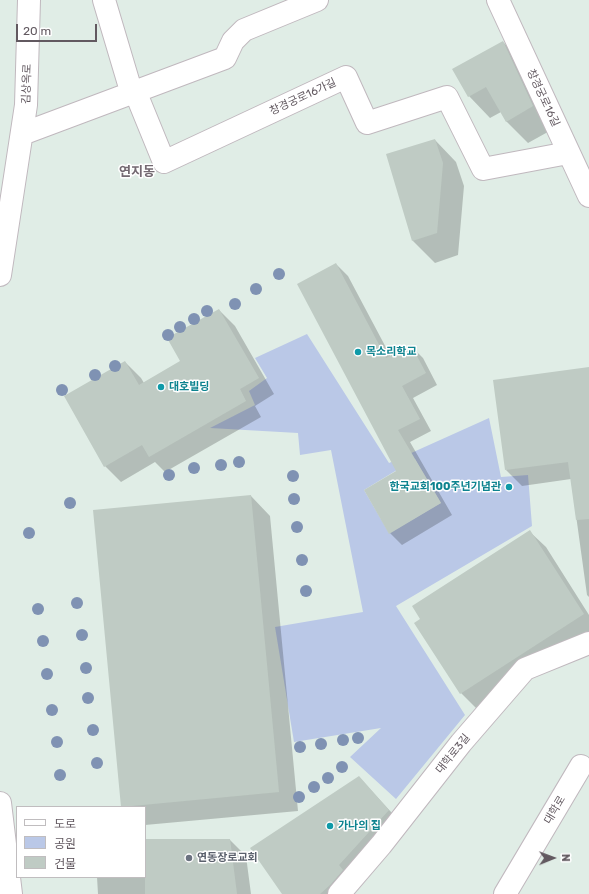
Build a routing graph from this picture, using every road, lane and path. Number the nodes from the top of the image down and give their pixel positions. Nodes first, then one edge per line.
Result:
1 (29, 0) edge
2 (104, 0) edge
3 (317, 0) edge
4 (498, 0) edge
5 (136, 91) junction
6 (22, 134) junction
7 (568, 153) junction
8 (8, 171) edge
9 (589, 196) edge
10 (0, 275) edge
11 (589, 644) edge
12 (581, 766) dead end
13 (0, 803) edge
14 (11, 894) edge
15 (339, 894) edge
16 (505, 894) edge

1 - 6 street, 김상옥로
2 - 5 street, 창경궁로16가길
3 - 5 street
4 - 7 street, 창경궁로16길
5 - 6 street
5 - 7 street, 창경궁로16가길
6 - 8 street, 김상옥로
7 - 9 street, 창경궁로16길
8 - 10 street, 김상옥로
11 - 15 street, 대학로3길
12 - 16 street, 대학로
13 - 14 street

